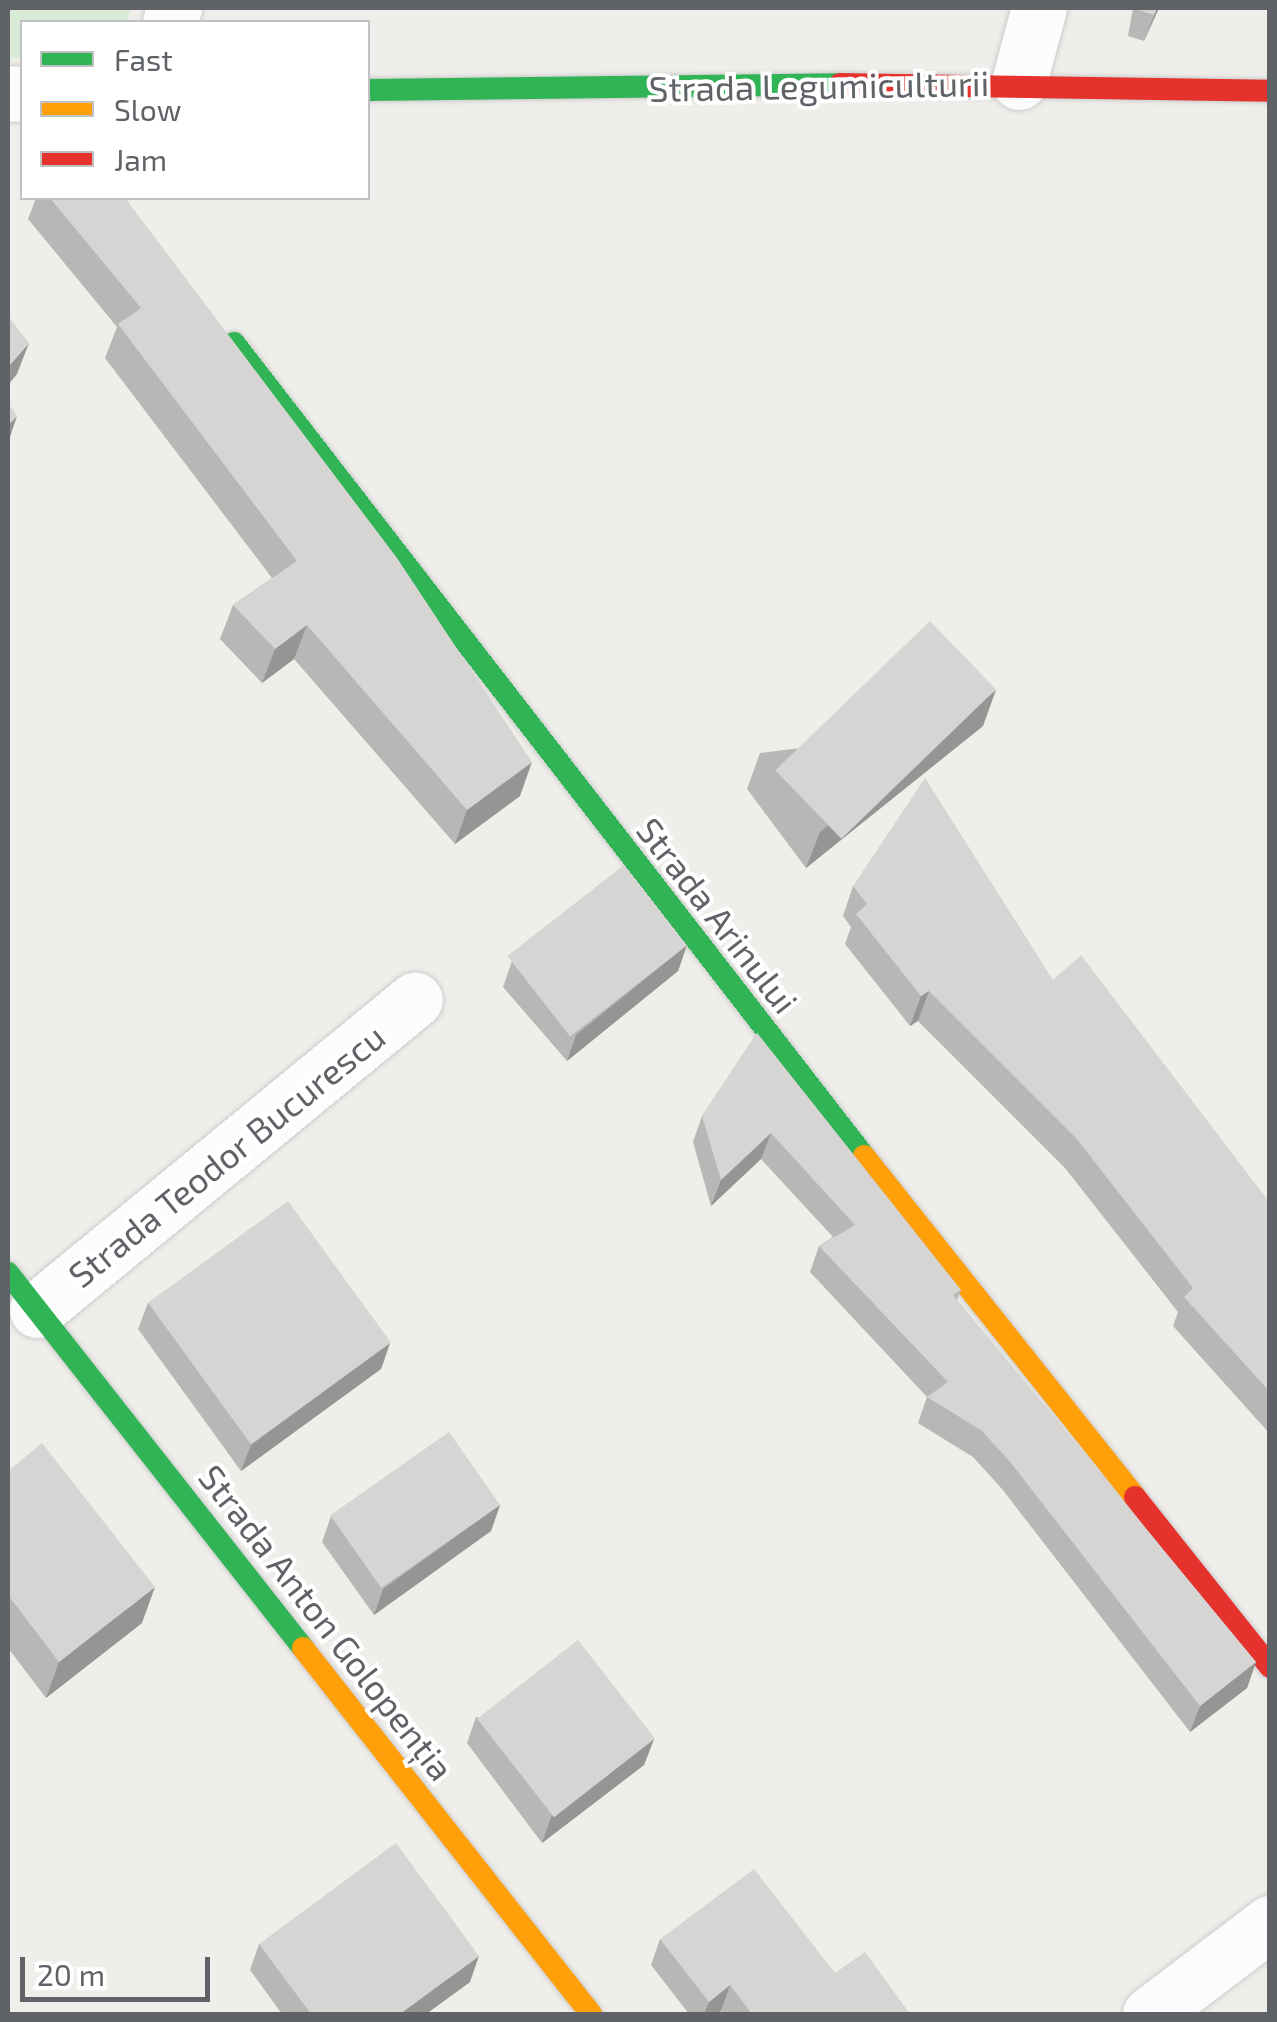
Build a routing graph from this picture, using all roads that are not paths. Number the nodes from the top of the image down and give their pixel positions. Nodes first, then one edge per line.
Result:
1 (1039, 8) edge
2 (1019, 82) junction
3 (370, 90) edge
4 (1270, 91) edge
5 (218, 322) edge
6 (415, 1000) dead end
7 (22, 1291) edge
8 (1270, 1667) edge
9 (1270, 1923) edge
10 (590, 2014) edge
11 (1150, 2014) edge

1 - 2 street
2 - 3 street, Strada Legumiculturii
2 - 4 street, Strada Legumiculturii
5 - 8 street, Strada Arinului
6 - 7 street, Strada Teodor Bucurescu
7 - 10 street, Strada Anton Golopenția
9 - 11 street

